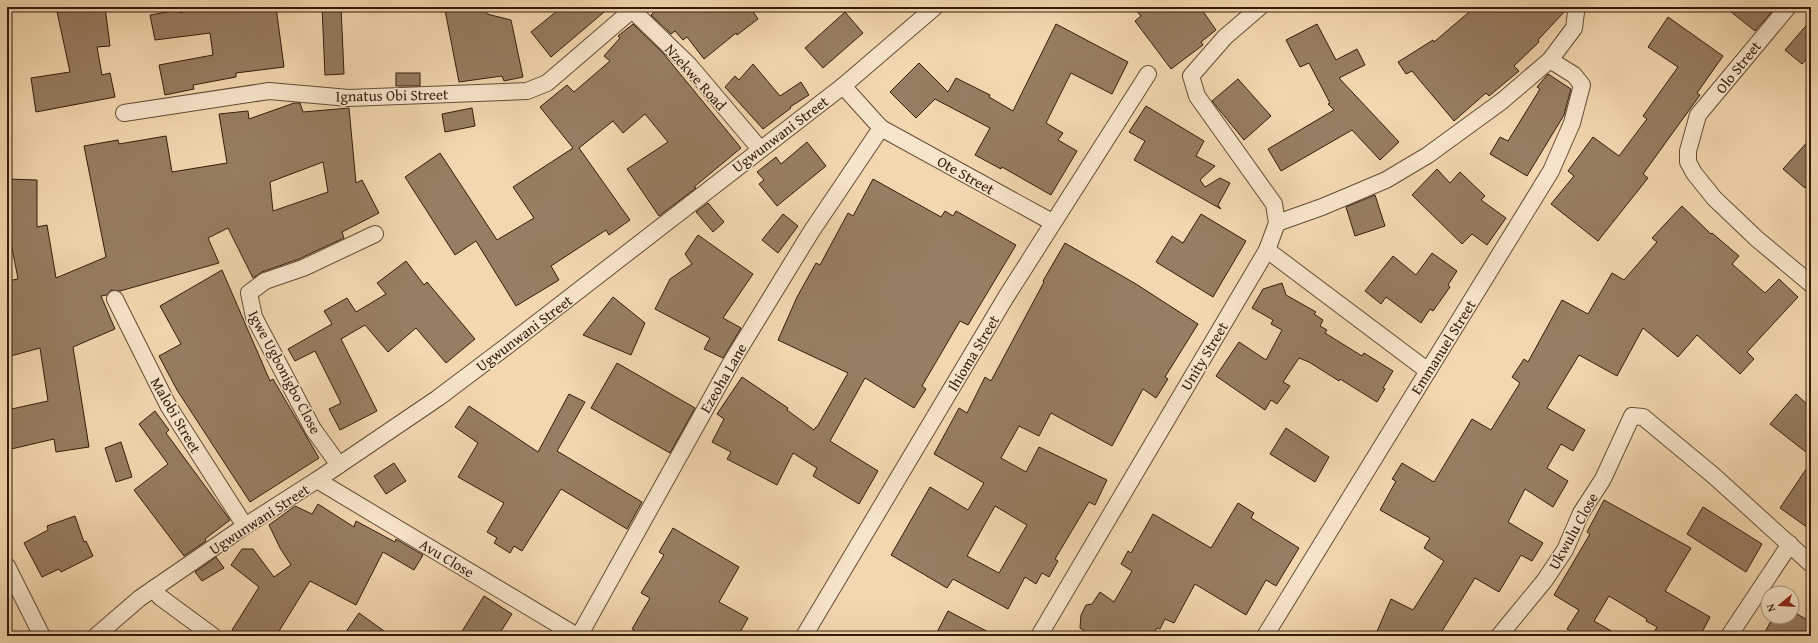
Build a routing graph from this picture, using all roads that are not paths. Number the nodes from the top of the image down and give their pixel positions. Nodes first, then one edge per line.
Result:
1 (935, 7) edge
2 (1260, 7) edge
3 (1574, 7) edge
4 (1788, 7) edge
5 (631, 8) edge
6 (1550, 60) junction
7 (1148, 74) dead end
8 (843, 86) junction
9 (124, 113) dead end
10 (880, 128) junction
11 (760, 149) junction
12 (1052, 222) junction
13 (1277, 223) junction
14 (375, 234) dead end
15 (1267, 250) junction
16 (1811, 284) edge
17 (115, 299) dead end
18 (1428, 371) junction
19 (339, 465) junction
20 (317, 480) junction
21 (245, 526) junction
22 (1790, 544) junction
23 (1811, 564) edge
24 (7, 566) edge
25 (154, 589) junction
26 (42, 636) edge
27 (96, 636) edge
28 (213, 636) edge
29 (578, 636) edge
30 (804, 636) edge
31 (1038, 636) edge
32 (1265, 636) edge
33 (1500, 636) edge
34 (1729, 636) edge

1 - 8 street, Ugwunwani Street
2 - 13 street
3 - 6 street
4 - 16 street, Olo Street
5 - 9 street, Ignatus Obi Street
5 - 11 street, Nzekwe Road
6 - 13 street
6 - 18 street, Emmanuel Street
7 - 12 street, Ihioma Street
8 - 10 street, Ote Street
8 - 11 street, Ugwunwani Street
10 - 12 street, Ote Street
10 - 29 street, Ezeoha Lane
11 - 19 street, Ugwunwani Street
12 - 30 street, Ihioma Street
13 - 15 street, Unity Street
14 - 19 street, Igwe Ugbonigbo Close
15 - 18 street
15 - 31 street, Unity Street
17 - 21 street, Malobi Street
18 - 32 street, Emmanuel Street
19 - 20 street, Ugwunwani Street
20 - 21 street, Ugwunwani Street
20 - 29 street, Avu Close
21 - 25 street, Ugwunwani Street
22 - 23 street
22 - 33 street, Ukwulu Close
22 - 34 street
24 - 26 street
25 - 27 street, Ugwunwani Street
25 - 28 street

